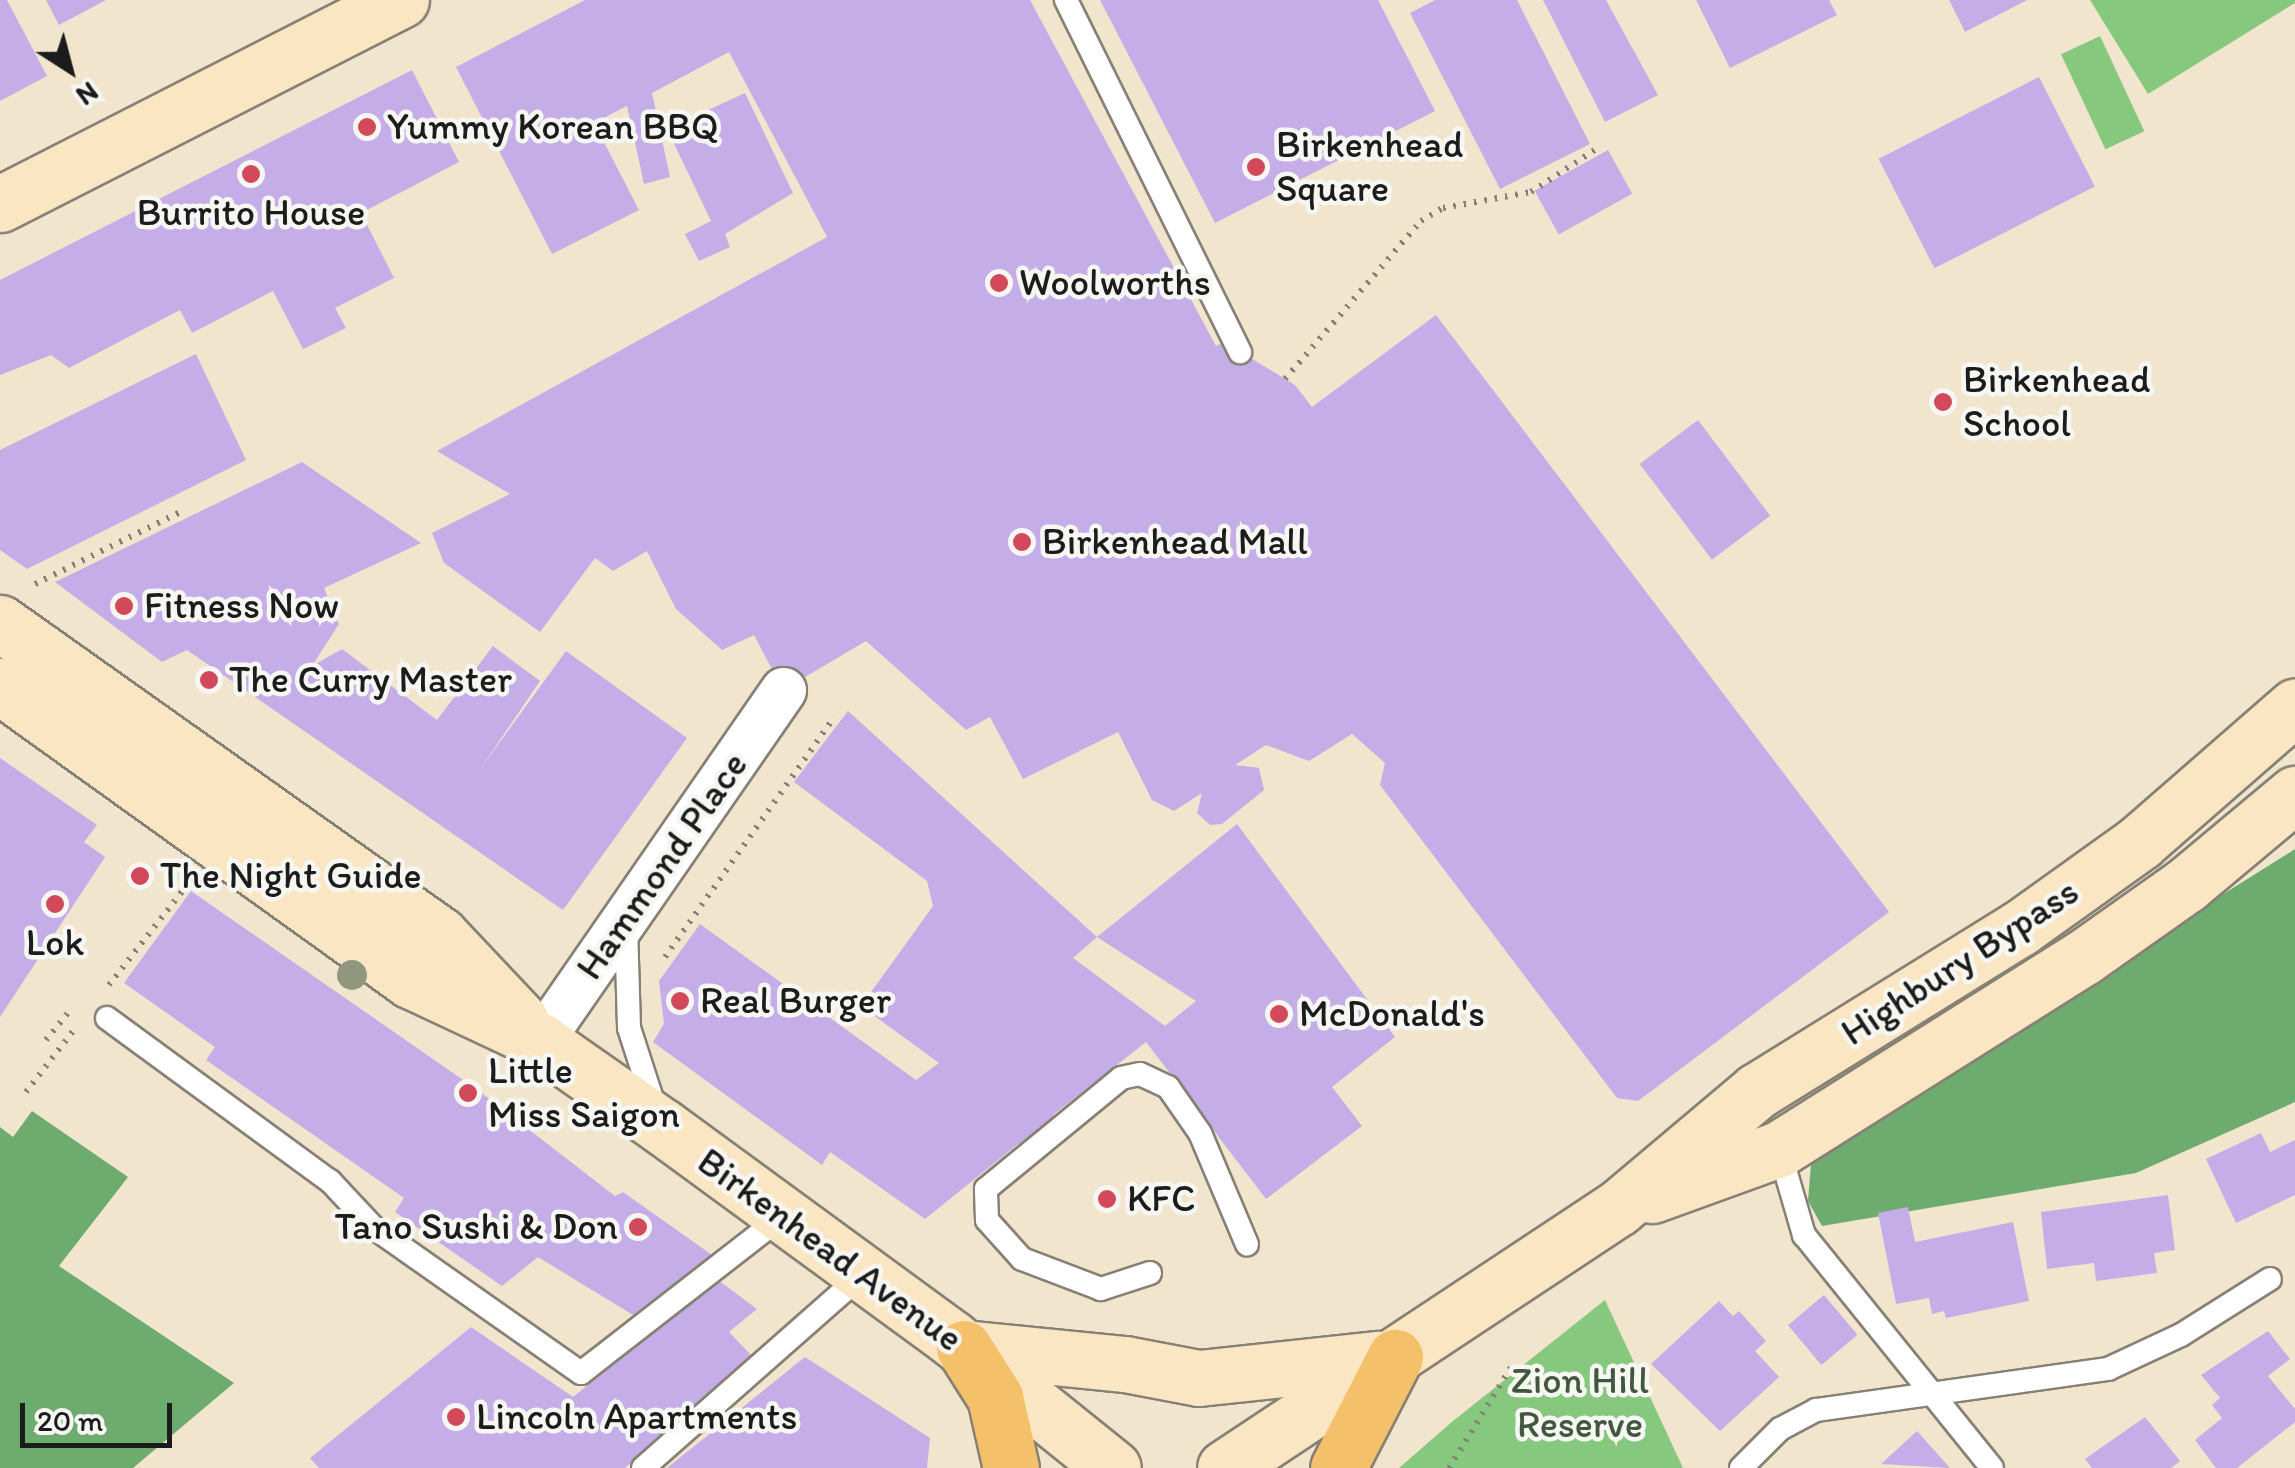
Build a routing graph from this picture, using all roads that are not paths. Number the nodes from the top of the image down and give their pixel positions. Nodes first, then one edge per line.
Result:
1 (401, 0) edge
2 (1066, 0) edge
3 (0, 204) edge
4 (1240, 352) dead end
5 (12, 606) edge
6 (0, 686) edge
7 (783, 690) dead end
8 (2295, 707) edge
9 (2295, 794) edge
10 (626, 923) junction
11 (107, 1018) dead end
12 (540, 1042) junction
13 (662, 1127) junction
14 (1779, 1149) junction
15 (1618, 1208) junction
16 (783, 1216) junction
17 (1248, 1244) dead end
18 (1150, 1273) dead end
19 (863, 1274) junction
20 (2270, 1279) dead end
21 (964, 1348) junction
22 (1395, 1356) junction
23 (1932, 1393) junction
24 (643, 1468) edge
25 (1011, 1468) edge
26 (1113, 1468) edge
27 (1226, 1468) edge
28 (1338, 1468) edge
29 (1741, 1468) edge
30 (1992, 1468) edge

1 - 3 main road
2 - 4 lane
5 - 12 main road, Birkenhead Avenue
6 - 12 main road, Birkenhead Avenue
7 - 10 street, Hammond Place
8 - 15 main road, Highbury Bypass
9 - 14 main road, Highbury Bypass
10 - 12 street, Hammond Place
10 - 13 lane
11 - 16 lane
12 - 13 main road, Birkenhead Avenue
13 - 16 main road, Birkenhead Avenue
14 - 15 main road, Highbury Bypass
14 - 23 lane
15 - 22 main road, Highbury Bypass
16 - 19 main road, Birkenhead Avenue
17 - 18 lane
19 - 21 main road, Birkenhead Avenue
19 - 24 lane
20 - 23 lane
21 - 22 main road
21 - 25 main road
21 - 26 main road, Birkenhead Avenue
22 - 27 main road, Highbury Bypass
22 - 28 main road
23 - 29 lane
23 - 30 lane

